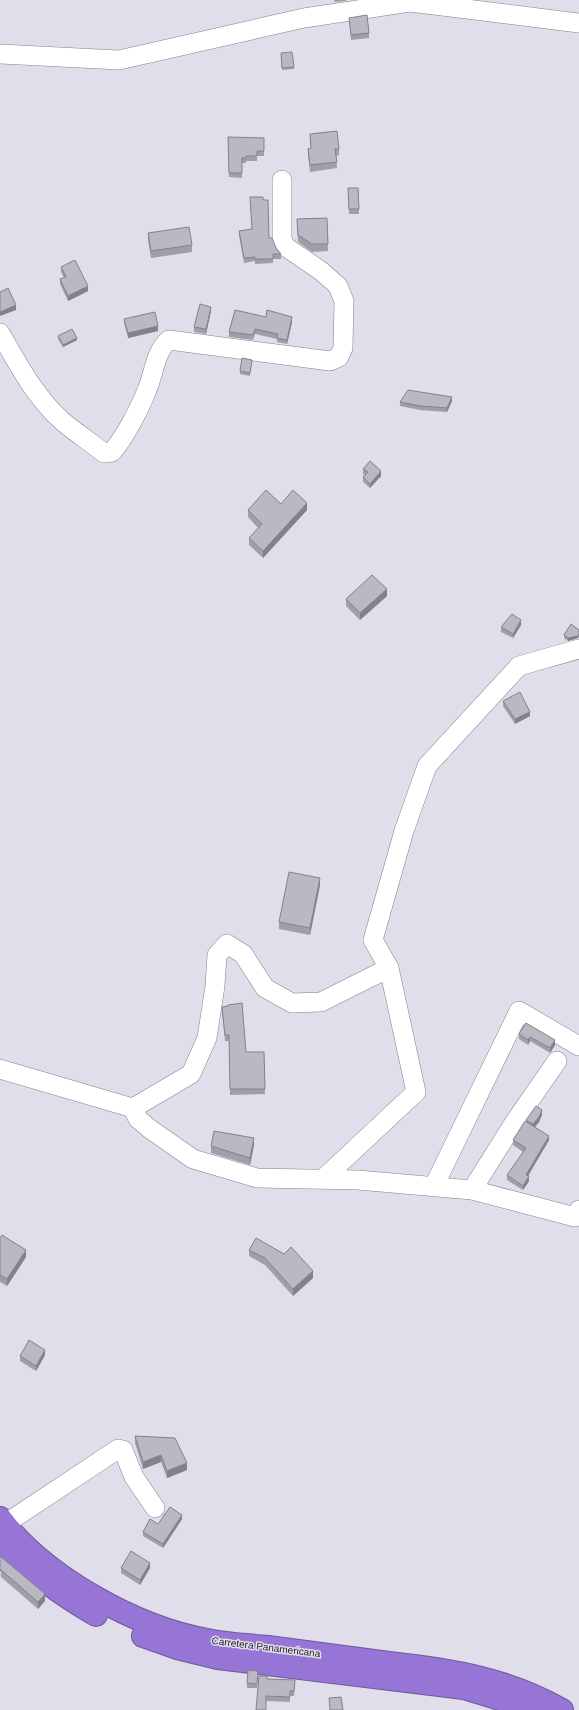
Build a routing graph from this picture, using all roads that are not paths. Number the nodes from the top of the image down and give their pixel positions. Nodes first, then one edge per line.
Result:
1 (579, 23) edge
2 (0, 54) edge
3 (282, 180) dead end
4 (0, 333) edge
5 (579, 649) edge
6 (389, 968) junction
7 (579, 1046) edge
8 (556, 1061) dead end
9 (0, 1069) edge
10 (133, 1108) junction
11 (323, 1179) junction
12 (434, 1186) junction
13 (472, 1190) junction
14 (579, 1210) edge
15 (155, 1508) dead end
16 (2, 1528) edge
17 (527, 1710) edge
18 (562, 1710) edge

1 - 2 street
3 - 4 street
5 - 6 street
6 - 10 street
6 - 11 street
7 - 12 street
8 - 13 street
9 - 10 street
10 - 11 street
11 - 12 street
12 - 13 street
13 - 14 street
15 - 16 street
16 - 17 highway, Carretera Panamericana
16 - 18 highway, Carretera Panamericana

